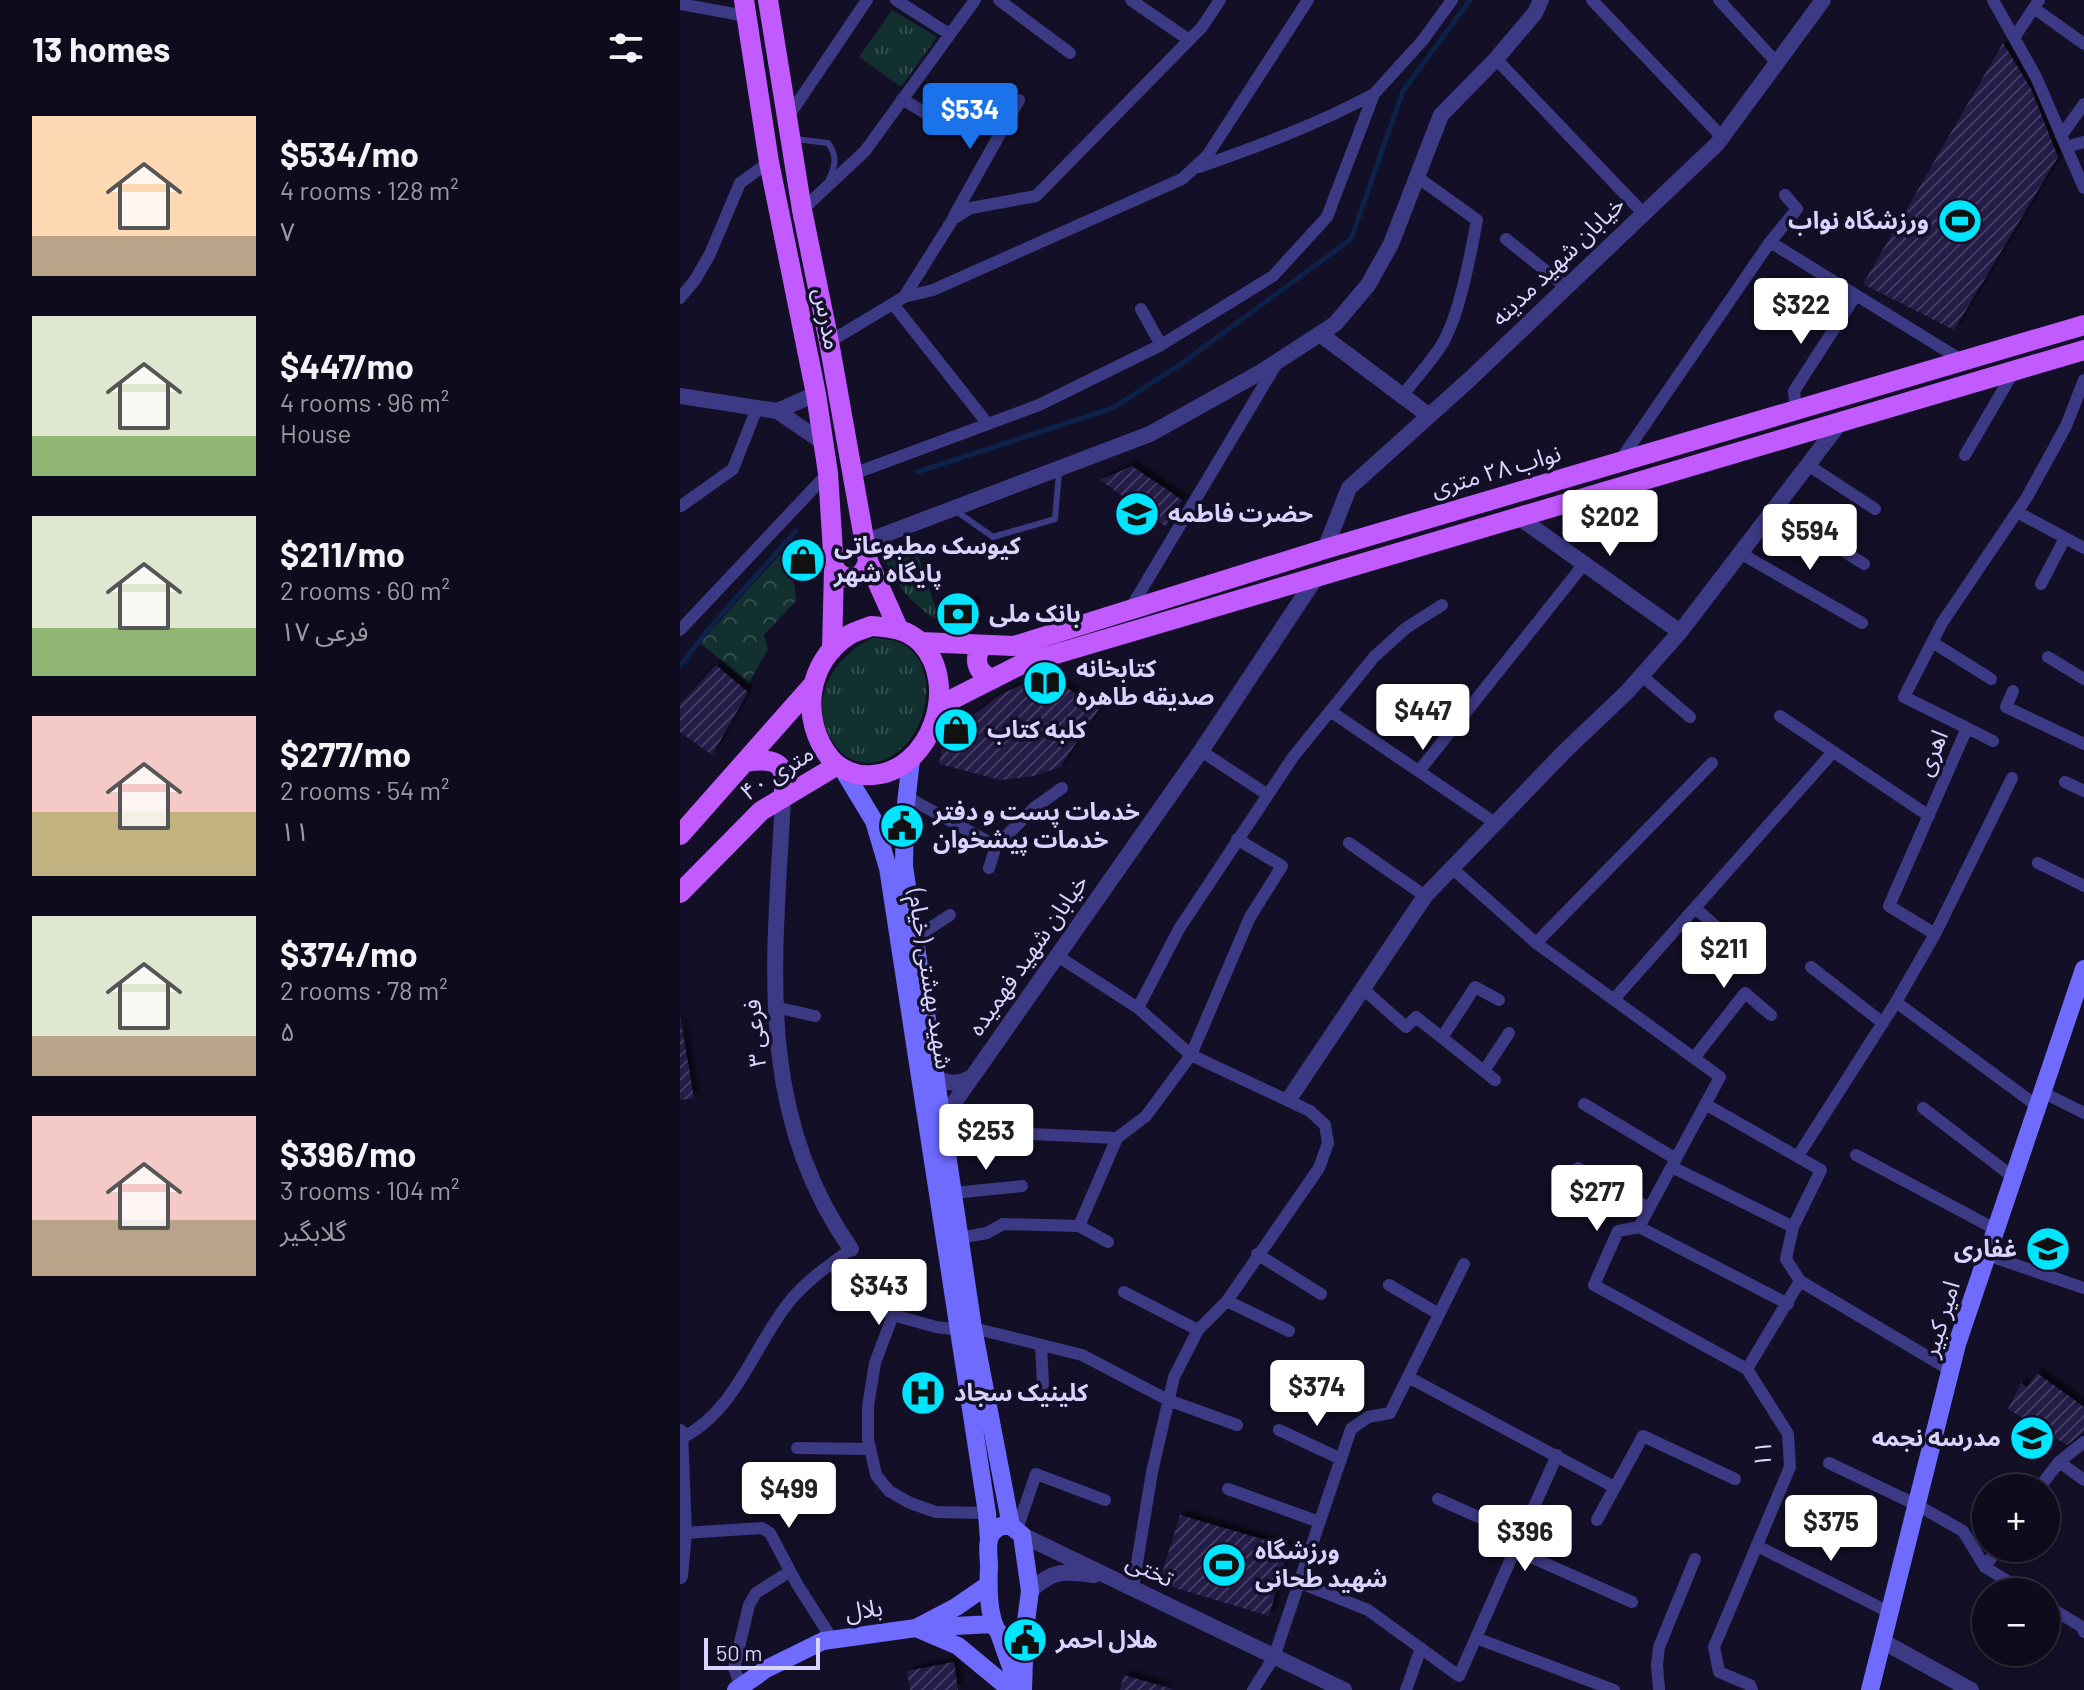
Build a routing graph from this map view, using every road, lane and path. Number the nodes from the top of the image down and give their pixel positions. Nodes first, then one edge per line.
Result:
1 (768, 0) edge
2 (867, 0) edge
3 (896, 0) edge
4 (975, 0) edge
5 (999, 0) edge
6 (1131, 0) edge
7 (1220, 0) edge
8 (1308, 0) edge
9 (1452, 0) edge
10 (1541, 0) edge
11 (1592, 0) edge
12 (1719, 0) edge
13 (1823, 0) edge
14 (1993, 0) edge
15 (680, 4) edge
16 (2037, 4) edge
17 (745, 8) edge
18 (949, 34) junction
19 (2014, 38) junction
20 (1189, 40) junction
21 (2084, 44) edge
22 (1070, 53) dead end
23 (1496, 59) junction
24 (1777, 63) junction
25 (1374, 94) junction
26 (902, 99) junction
27 (1019, 100) dead end
28 (2084, 104) edge
29 (788, 128) junction
30 (952, 129) dead end
31 (1722, 137) junction
32 (2063, 141) junction
33 (2084, 142) edge
34 (769, 162) junction
35 (1192, 170) junction
36 (1417, 177) junction
37 (2084, 188) edge
38 (823, 189) junction
39 (1785, 195) dead end
40 (802, 210) junction
41 (1643, 213) junction
42 (953, 219) junction
43 (1506, 239) dead end
44 (1770, 242) junction
45 (1566, 287) junction
46 (1856, 295) junction
47 (680, 298) edge
48 (898, 300) junction
49 (1141, 309) dead end
50 (2084, 325) edge
51 (1320, 334) junction
52 (829, 342) junction
53 (1161, 345) junction
54 (2084, 350) edge
55 (1279, 361) junction
56 (1963, 361) junction
57 (2014, 371) junction
58 (2084, 380) edge
59 (816, 394) junction
60 (1403, 395) junction
61 (680, 396) edge
62 (757, 408) junction
63 (1796, 410) junction
64 (777, 411) junction
65 (1428, 415) junction
66 (987, 423) junction
67 (1840, 423) junction
68 (824, 443) junction
69 (1965, 455) dead end
70 (1619, 462) junction
71 (1808, 465) junction
72 (1060, 470) junction
73 (828, 473) junction
74 (853, 474) junction
75 (681, 506) edge
76 (1775, 508) junction
77 (953, 509) junction
78 (1875, 509) dead end
79 (2017, 512) junction
80 (1517, 516) junction
81 (2065, 538) junction
82 (2083, 547) edge
83 (1325, 549) junction
84 (866, 551) junction
85 (1740, 553) junction
86 (1584, 564) junction
87 (1864, 564) dead end
88 (834, 568) junction
89 (1315, 579) junction
90 (2041, 584) dead end
91 (1442, 605) dead end
92 (1129, 610) junction
93 (1862, 623) dead end
94 (898, 628) junction
95 (680, 630) edge
96 (1680, 632) junction
97 (921, 642) junction
98 (1932, 642) junction
99 (982, 645) junction
100 (832, 650) junction
101 (2048, 657) dead end
102 (1642, 676) junction
103 (993, 679) junction
104 (1991, 679) dead end
105 (2084, 679) edge
106 (812, 686) junction
107 (2013, 691) dead end
108 (939, 706) junction
109 (1330, 711) junction
110 (1780, 716) dead end
111 (1690, 717) dead end
112 (1967, 728) junction
113 (1993, 741) dead end
114 (2084, 744) edge
115 (1201, 751) junction
116 (1833, 752) junction
117 (911, 760) junction
118 (745, 762) junction
119 (1712, 763) dead end
120 (839, 767) junction
121 (1419, 771) junction
122 (2012, 778) dead end
123 (2065, 782) dead end
124 (1062, 788) dead end
125 (2084, 791) edge
126 (1268, 795) junction
127 (907, 797) junction
128 (783, 798) junction
129 (1929, 816) junction
130 (1495, 823) junction
131 (680, 835) edge
132 (1237, 839) junction
133 (1349, 843) dead end
134 (996, 846) junction
135 (2038, 863) dead end
136 (989, 868) dead end
137 (1453, 869) junction
138 (2084, 886) edge
139 (680, 893) edge
140 (1425, 896) junction
141 (1695, 908) junction
142 (950, 915) dead end
143 (1935, 934) junction
144 (915, 938) junction
145 (1536, 943) junction
146 (1735, 943) dead end
147 (1056, 955) junction
148 (1811, 967) dead end
149 (2084, 969) edge
150 (1362, 988) junction
151 (1615, 998) junction
152 (1499, 1000) dead end
153 (1896, 1002) junction
154 (775, 1007) junction
155 (1138, 1008) junction
156 (1771, 1015) dead end
157 (815, 1016) dead end
158 (1883, 1023) junction
159 (1509, 1033) dead end
160 (1443, 1036) junction
161 (1191, 1055) junction
162 (1694, 1058) junction
163 (1484, 1071) junction
164 (936, 1077) junction
165 (972, 1077) junction
166 (1495, 1080) dead end
167 (1289, 1099) junction
168 (2039, 1099) junction
169 (1584, 1104) dead end
170 (1705, 1104) junction
171 (1923, 1108) dead end
172 (2084, 1113) edge
173 (943, 1125) junction
174 (1117, 1138) junction
175 (1856, 1155) dead end
176 (1798, 1156) junction
177 (1674, 1163) junction
178 (1578, 1168) dead end
179 (2013, 1177) junction
180 (1022, 1186) dead end
181 (953, 1193) junction
182 (1649, 1208) junction
183 (1079, 1226) junction
184 (1639, 1227) junction
185 (1793, 1227) junction
186 (1995, 1229) junction
187 (959, 1238) junction
188 (1108, 1242) dead end
189 (851, 1249) joint
190 (1257, 1254) junction
191 (1987, 1255) junction
192 (832, 1263) junction
193 (1464, 1264) dead end
194 (1800, 1281) junction
195 (1389, 1285) dead end
196 (2084, 1288) edge
197 (1124, 1292) dead end
198 (1321, 1294) dead end
199 (1227, 1301) junction
200 (1788, 1304) junction
201 (1439, 1314) junction
202 (893, 1315) junction
203 (967, 1329) junction
204 (1198, 1330) junction
205 (1289, 1331) dead end
206 (1041, 1346) junction
207 (1747, 1369) junction
208 (1950, 1370) junction
209 (1408, 1377) junction
210 (1043, 1384) dead end
211 (1168, 1400) junction
212 (1237, 1425) dead end
213 (1279, 1430) dead end
214 (680, 1432) edge
215 (680, 1439) edge
216 (2084, 1442) edge
217 (797, 1448) dead end
218 (870, 1449) junction
219 (1557, 1455) junction
220 (1341, 1459) junction
221 (2059, 1462) junction
222 (1829, 1463) dead end
223 (2050, 1474) edge
224 (1735, 1479) dead end
225 (2084, 1480) edge
226 (1614, 1487) junction
227 (1228, 1489) dead end
228 (1438, 1499) dead end
229 (1105, 1500) dead end
230 (1917, 1505) junction
231 (682, 1509) edge
232 (987, 1513) junction
233 (1597, 1520) dead end
234 (1319, 1522) junction
235 (1017, 1530) junction
236 (1521, 1536) junction
237 (989, 1540) junction
238 (683, 1541) edge
239 (1757, 1546) junction
240 (1515, 1550) junction
241 (1695, 1559) dead end
242 (1988, 1562) edge
243 (1985, 1567) junction
244 (789, 1572) junction
245 (680, 1576) edge
246 (1106, 1576) junction
247 (2003, 1578) edge
248 (1298, 1582) junction
249 (988, 1585) junction
250 (1133, 1587) junction
251 (1030, 1591) junction
252 (1632, 1602) dead end
253 (1889, 1612) junction
254 (2060, 1613) edge
255 (2083, 1627) edge
256 (916, 1628) junction
257 (996, 1628) junction
258 (1025, 1629) junction
259 (1476, 1638) junction
260 (832, 1639) junction
261 (1882, 1641) junction
262 (1421, 1648) junction
263 (1274, 1657) junction
264 (1312, 1683) edge
265 (739, 1688) edge
266 (1011, 1690) edge
267 (1021, 1690) edge
268 (1253, 1690) edge
269 (1344, 1690) edge
270 (1406, 1690) edge
271 (1614, 1690) edge
272 (1659, 1690) edge
273 (1752, 1690) edge
274 (1870, 1690) edge
275 (1971, 1690) edge

1 - 29 main road, مدرس
2 - 29 street
3 - 18 street
4 - 18 street
5 - 22 street
6 - 20 street
7 - 20 street
8 - 35 street
9 - 25 street
10 - 23 street
11 - 31 street
12 - 24 street
13 - 24 street, خیابان شهید مدینه
14 - 19 street
15 - 17 street
16 - 19 street
16 - 21 street
17 - 34 main road, مدرس
18 - 26 street
19 - 32 street
20 - 42 street
23 - 36 street
23 - 41 street
24 - 31 street, خیابان شهید مدینه
25 - 35 street
25 - 53 street
26 - 30 street
26 - 38 street
27 - 42 street
28 - 32 street
29 - 38 lane
29 - 40 main road, مدرس
31 - 41 street, خیابان شهید مدینه
32 - 33 street
32 - 37 street
34 - 47 street
34 - 59 main road, مدرس
35 - 48 street
36 - 51 street
36 - 60 street
38 - 40 street
39 - 44 street
40 - 52 main road, مدرس
41 - 45 street, خیابان شهید مدینه
42 - 48 street
43 - 45 street
44 - 46 street
44 - 70 street
45 - 65 street, خیابان شهید مدینه
46 - 56 street
46 - 63 street
48 - 52 street
48 - 66 street
49 - 53 street
50 - 56 main road, نواب ۲۸ متری
51 - 55 street
51 - 60 street
52 - 74 main road, مدرس
53 - 66 street
54 - 57 main road, نواب ۲۸ متری
55 - 72 street
55 - 92 street
56 - 63 main road, نواب ۲۸ متری
57 - 67 main road, نواب ۲۸ متری
57 - 69 street
58 - 79 street, اهری
59 - 64 street
59 - 68 main road, مدرس
60 - 65 street
61 - 62 street
62 - 64 street
62 - 75 street
63 - 70 main road, نواب ۲۸ متری
64 - 68 street
65 - 83 street, خیابان شهید مدینه
66 - 74 street
67 - 71 street
67 - 80 main road, نواب ۲۸ متری
68 - 73 main road, مدرس
70 - 83 main road, نواب ۲۸ متری
71 - 76 street
71 - 78 street
72 - 77 street
72 - 77 lane
73 - 88 main road, مدرس
73 - 95 street
74 - 84 main road, مدرس
76 - 85 street
76 - 87 street
77 - 84 street
79 - 81 street
79 - 98 street, اهری
80 - 86 street
80 - 89 main road, نواب ۲۸ متری
81 - 82 street
81 - 90 street
83 - 92 main road, نواب ۲۸ متری
84 - 88 main road
84 - 94 main road, مدرس
85 - 93 street
85 - 96 street
86 - 96 street
86 - 121 street
88 - 100 main road, مدرس
89 - 103 main road, نواب ۲۸ متری
89 - 115 street, خیابان شهید فهمیده
91 - 109 street
92 - 99 main road, نواب ۲۸ متری
94 - 97 main road
94 - 100 main road
96 - 102 street
97 - 99 main road, نواب ۲۸ متری
97 - 108 main road
98 - 104 street
98 - 112 street, اهری
99 - 103 main road
100 - 106 main road
101 - 105 street
102 - 111 street
102 - 130 street
103 - 108 main road, نواب ۲۸ متری
106 - 118 main road, ۴۰ متری
106 - 120 main road
107 - 114 street
108 - 117 main road
109 - 121 street
109 - 126 street
110 - 116 street
112 - 113 street
112 - 129 street, اهری
115 - 126 street
115 - 147 street, خیابان شهید فهمیده
116 - 129 street
116 - 141 street
117 - 120 main road
117 - 127 main road, شهید بهشتی (خیام)
118 - 128 main road
118 - 131 main road, ۴۰ متری
119 - 145 street
120 - 128 main road, ۴۰ متری
120 - 203 main road, شهید بهشتی (خیام)
121 - 130 street
122 - 143 street
123 - 125 street
124 - 134 street
126 - 132 street
127 - 134 street
127 - 144 main road, شهید بهشتی (خیام)
128 - 139 main road, ۴۰ متری
128 - 154 street, فرعی ۳
129 - 143 street, اهری
130 - 137 street
132 - 155 street
132 - 161 street
133 - 140 street
134 - 136 street
135 - 138 street
137 - 140 street
137 - 145 street
140 - 150 street
141 - 146 street
141 - 151 street
142 - 144 street
143 - 153 street
144 - 164 main road, شهید بهشتی (خیام)
145 - 151 street
147 - 155 street
147 - 165 street, خیابان شهید فهمیده
148 - 158 street
149 - 168 main road, امیر کبیر
150 - 160 street
150 - 167 street
151 - 162 street
152 - 160 street
153 - 158 street
153 - 168 street
154 - 157 street
154 - 189 street, فرعی ۳
155 - 161 street
156 - 162 street
158 - 176 street
159 - 163 street
160 - 163 street
161 - 167 street
161 - 174 street
162 - 170 street
163 - 166 street
164 - 165 street
164 - 173 main road, شهید بهشتی (خیام)
165 - 173 street, خیابان شهید فهمیده
167 - 190 street
168 - 172 street
168 - 179 main road, امیر کبیر
169 - 177 street
170 - 176 street
170 - 177 street
171 - 179 street
173 - 174 street
173 - 181 main road, شهید بهشتی (خیام)
174 - 183 street
175 - 186 street
176 - 185 street
177 - 182 street
177 - 185 street
178 - 182 street
179 - 186 main road, امیر کبیر
180 - 181 street
181 - 187 main road, شهید بهشتی (خیام)
182 - 184 street
183 - 187 street
183 - 188 street
184 - 200 street
184 - 207 street, ۱۱
185 - 194 street
186 - 191 main road, امیر کبیر
187 - 203 main road, شهید بهشتی (خیام)
189 - 192 street
190 - 198 street
190 - 199 street
191 - 196 street
191 - 208 main road, امیر کبیر
192 - 202 street
192 - 215 street
193 - 201 street
194 - 200 street
194 - 208 street
195 - 201 street
197 - 204 street
199 - 204 street
199 - 205 street
200 - 207 street
201 - 209 street
202 - 203 street
202 - 218 street
203 - 206 street
203 - 232 main road, شهید بهشتی (خیام)
203 - 235 main road, شهید بهشتی (خیام)
204 - 211 street
206 - 210 street
206 - 211 street
207 - 239 street, ۱۱
208 - 230 main road, امیر کبیر
209 - 219 street
209 - 220 street
211 - 212 street
211 - 250 street
213 - 220 street
214 - 215 street
215 - 231 street
216 - 221 street
217 - 218 street
218 - 232 street
219 - 226 street
219 - 236 street
220 - 234 street
221 - 223 street
221 - 225 street
222 - 230 street
224 - 226 street
226 - 233 street
227 - 234 street
228 - 236 street
229 - 235 street
230 - 243 street
230 - 253 main road, امیر کبیر
231 - 238 street
232 - 237 main road, شهید بهشتی (خیام)
234 - 248 street
235 - 237 main road
235 - 246 street, تختی
235 - 251 main road, شهید بهشتی (خیام)
236 - 240 street
237 - 249 main road, شهید بهشتی (خیام)
238 - 244 street
238 - 245 street
239 - 253 street
239 - 273 street, ۱۱
240 - 252 street
240 - 259 street
241 - 272 street
242 - 243 street
243 - 247 street
244 - 260 street
244 - 265 street
246 - 250 street, تختی
246 - 251 street
248 - 262 street
248 - 263 street
249 - 256 main road
249 - 257 main road, شهید بهشتی (خیام)
250 - 263 street, تختی
251 - 258 main road, شهید بهشتی (خیام)
253 - 261 main road, امیر کبیر
254 - 255 street
256 - 257 main road, بلال
256 - 260 main road, بلال
256 - 266 main road
257 - 258 main road, بلال
257 - 267 main road
258 - 267 main road
259 - 262 street
259 - 271 street
260 - 265 main road, بلال
261 - 274 main road, امیر کبیر
261 - 275 street
262 - 270 street
263 - 264 street, تختی
263 - 268 street
264 - 269 street, تختی

